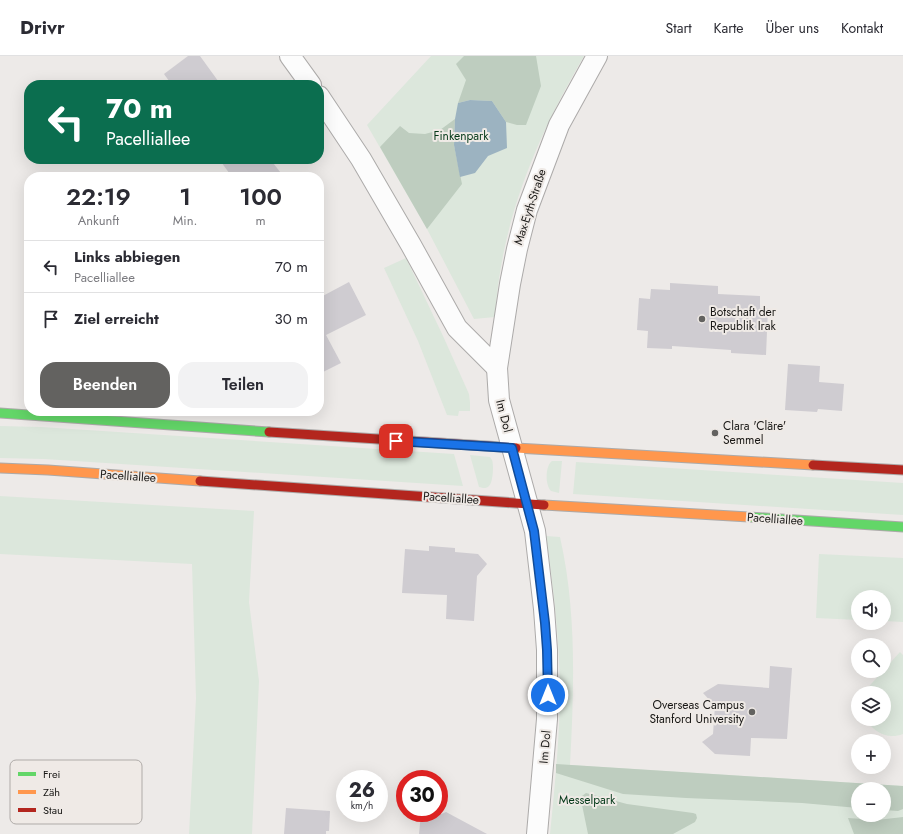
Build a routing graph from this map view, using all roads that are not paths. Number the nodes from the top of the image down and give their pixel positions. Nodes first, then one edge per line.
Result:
1 (290, 56) edge
2 (597, 56) edge
3 (307, 80) edge
4 (324, 104) edge
5 (497, 368) junction
6 (0, 413) edge
7 (24, 414) edge
8 (55, 416) edge
9 (512, 448) junction
10 (0, 468) edge
11 (903, 470) edge
12 (527, 504) junction
13 (903, 527) edge
14 (537, 834) edge

1 - 3 street
2 - 5 street, Max-Eyth-Straße
4 - 5 street
5 - 9 street, Im Dol
6 - 7 street
8 - 9 street
9 - 11 street
9 - 12 street, Im Dol
10 - 12 street, Pacelliallee
12 - 13 street, Pacelliallee
12 - 14 street, Im Dol

